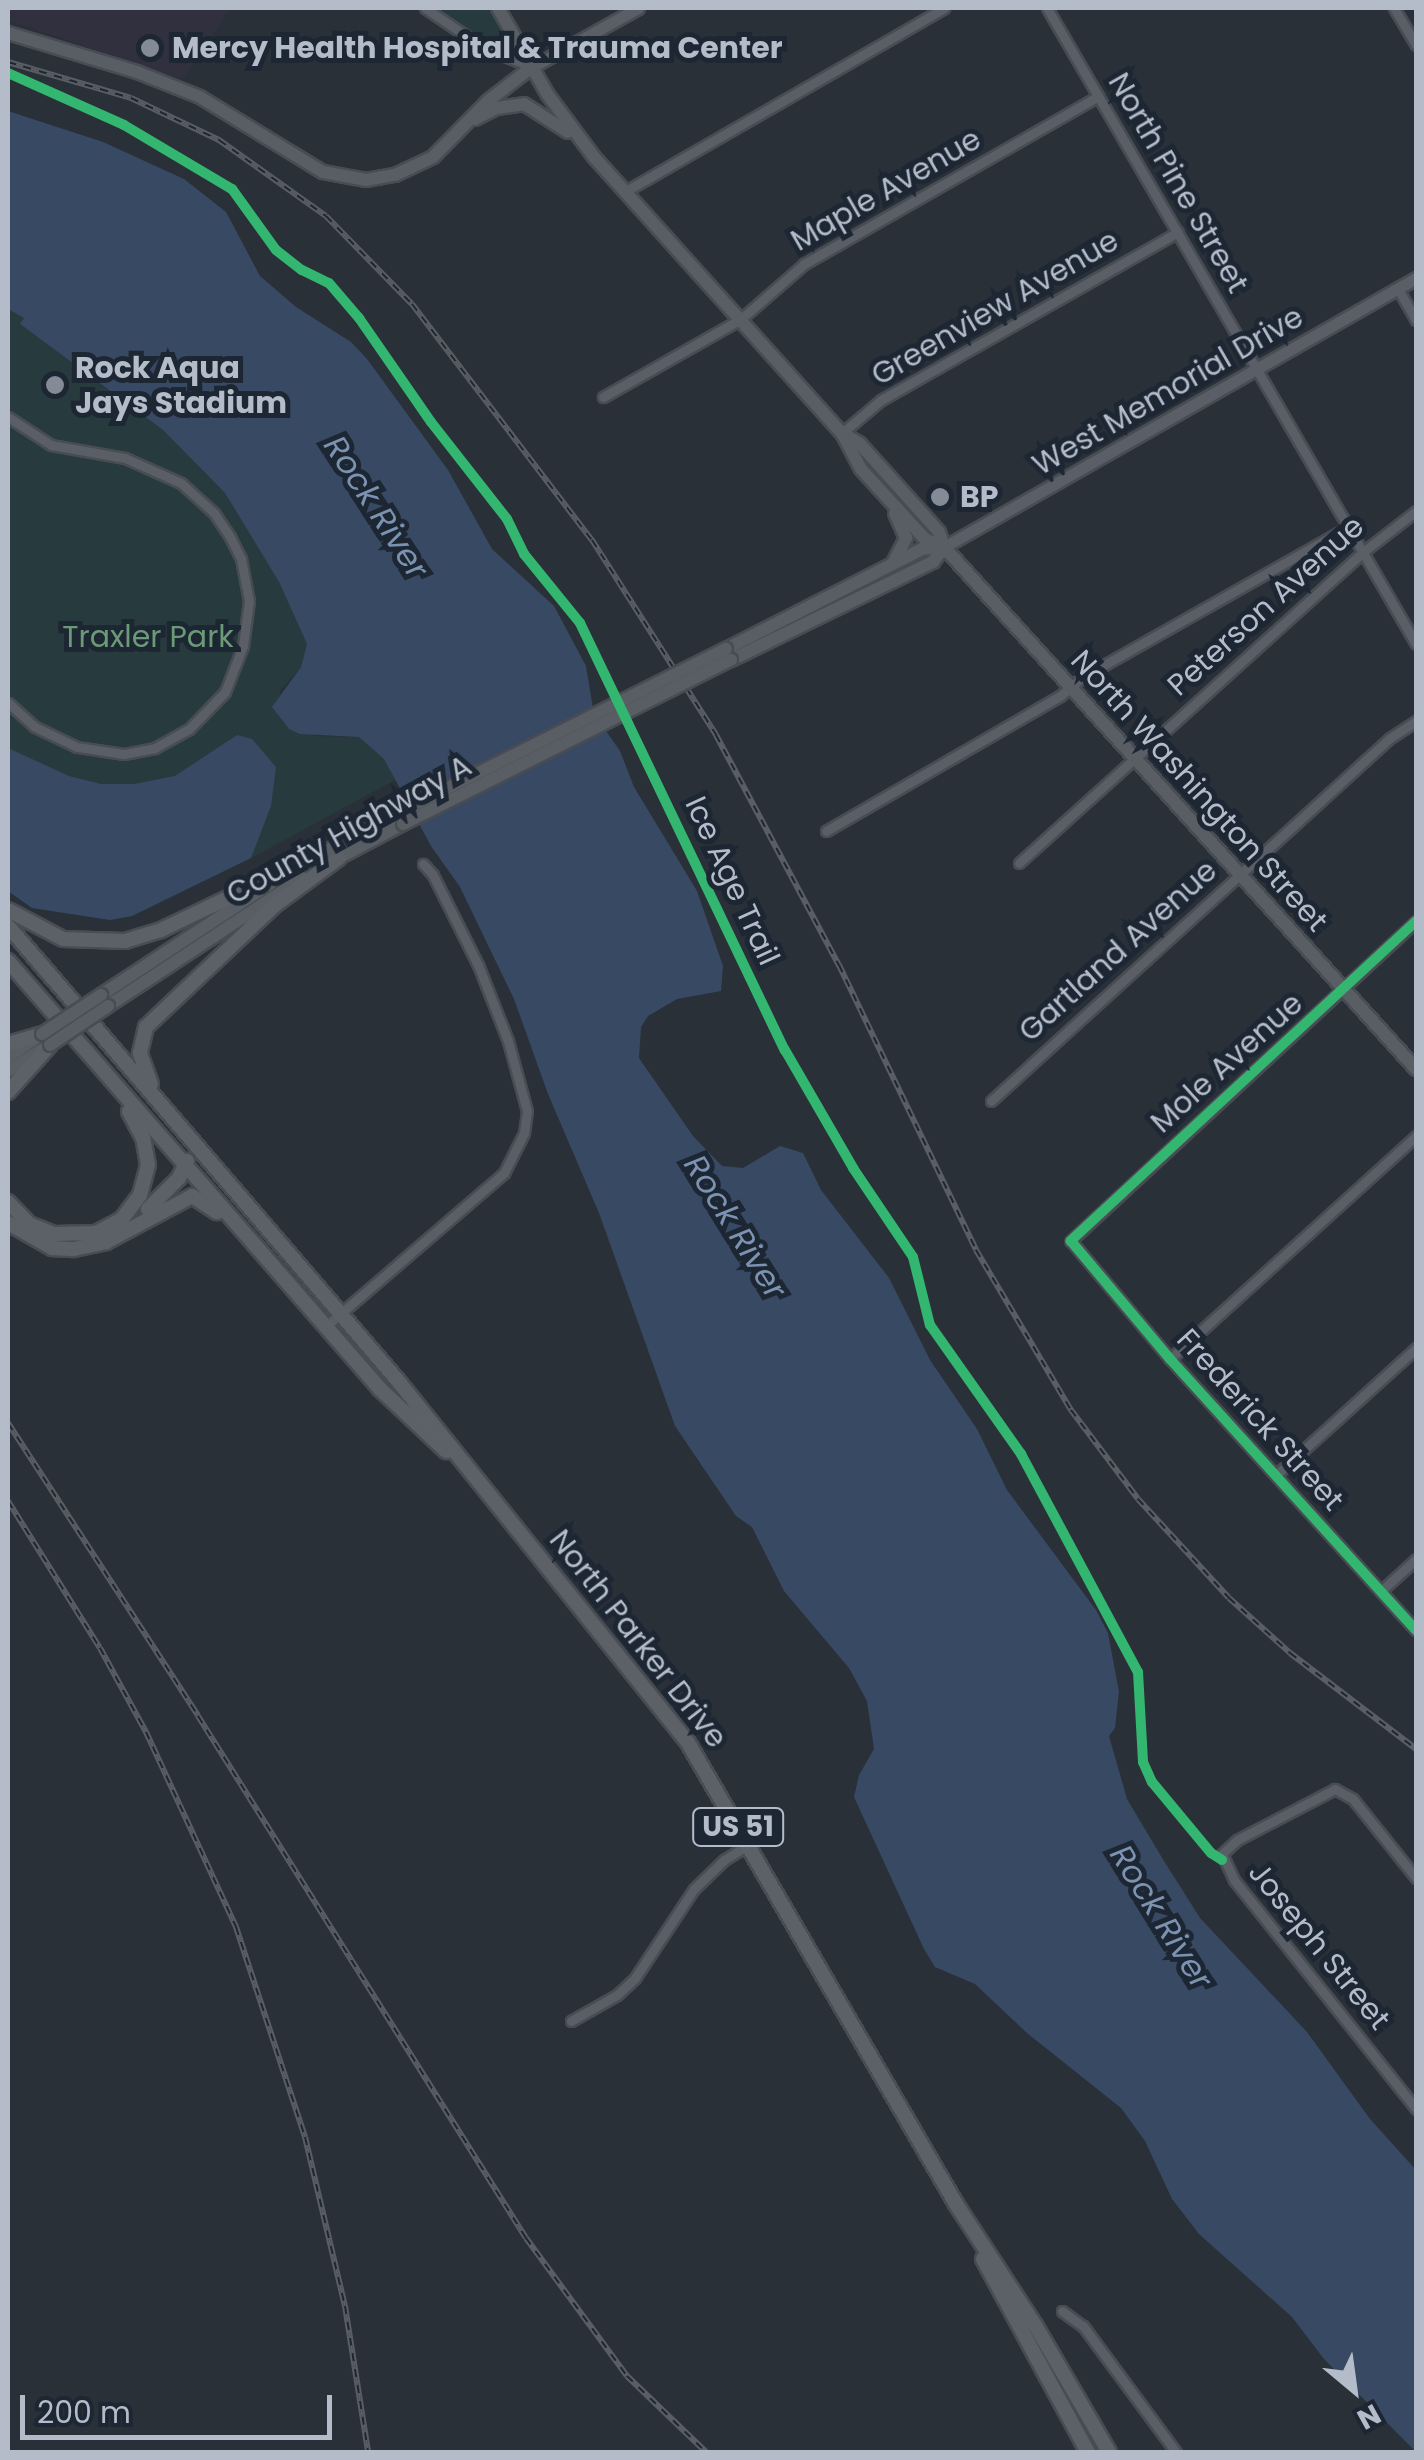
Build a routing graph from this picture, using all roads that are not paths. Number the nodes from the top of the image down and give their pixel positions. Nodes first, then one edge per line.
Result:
1 (425, 8) edge
2 (498, 8) edge
3 (638, 8) edge
4 (944, 8) edge
5 (1047, 8) edge
6 (1396, 8) edge
7 (8, 32) edge
8 (1415, 38) edge
9 (532, 67) junction
10 (1098, 96) junction
11 (468, 122) junction
12 (582, 142) junction
13 (626, 191) junction
14 (1178, 232) junction
15 (1416, 278) edge
16 (1398, 288) junction
17 (741, 319) junction
18 (1416, 320) edge
19 (1258, 368) junction
20 (603, 396) dead end
21 (8, 417) edge
22 (842, 432) junction
23 (877, 486) junction
24 (1416, 511) edge
25 (1350, 526) junction
26 (944, 547) junction
27 (1363, 552) junction
28 (890, 566) junction
29 (1416, 644) edge
30 (728, 654) junction
31 (1071, 687) junction
32 (8, 703) edge
33 (1416, 722) edge
34 (1136, 758) junction
35 (400, 819) junction
36 (826, 831) dead end
37 (322, 853) junction
38 (338, 858) junction
39 (1019, 862) dead end
40 (423, 864) dead end
41 (1240, 873) junction
42 (8, 910) edge
43 (1416, 921) edge
44 (8, 926) edge
45 (8, 961) edge
46 (1345, 990) junction
47 (104, 1001) junction
48 (46, 1039) junction
49 (8, 1044) edge
50 (8, 1056) edge
51 (98, 1066) junction
52 (1416, 1069) edge
53 (8, 1071) edge
54 (8, 1092) edge
55 (157, 1098) junction
56 (991, 1100) dead end
57 (187, 1134) junction
58 (1416, 1136) edge
59 (186, 1165) junction
60 (8, 1202) edge
61 (8, 1223) edge
62 (126, 1230) junction
63 (1071, 1241) joint
64 (252, 1242) junction
65 (342, 1314) junction
66 (326, 1327) junction
67 (1416, 1348) edge
68 (1170, 1359) junction
69 (1276, 1474) junction
70 (477, 1478) junction
71 (1416, 1559) edge
72 (1381, 1591) junction
73 (1416, 1630) edge
74 (748, 1845) junction
75 (1416, 1878) edge
76 (570, 2021) dead end
77 (1416, 2109) edge
78 (956, 2204) junction
79 (1062, 2311) dead end
80 (1088, 2452) edge
81 (1109, 2452) edge
82 (1176, 2452) edge

1 - 9 street
2 - 9 main road, North Washington Street
3 - 9 street
4 - 13 street
5 - 10 street, North Pine Street
6 - 8 street
7 - 11 main road
9 - 11 main road
9 - 12 main road, North Washington Street
10 - 14 street, North Pine Street
10 - 17 street, Maple Avenue
11 - 12 main road
12 - 13 main road, North Washington Street
13 - 17 main road, North Washington Street
14 - 19 street, North Pine Street
14 - 22 street, Greenview Avenue
15 - 16 street, West Memorial Drive
16 - 18 street
16 - 19 street, West Memorial Drive
17 - 20 street, Maple Avenue
17 - 22 main road, North Washington Street
19 - 25 street, North Pine Street
19 - 26 street, West Memorial Drive
21 - 32 street
22 - 23 main road, North Washington Street
22 - 26 main road, North Washington Street
23 - 26 main road, North Washington Street
23 - 28 main road
24 - 27 street, Peterson Avenue
25 - 27 street, North Pine Street
25 - 31 street
26 - 28 main road, West Memorial Drive
26 - 30 main road, West Memorial Drive
26 - 31 main road, North Washington Street
27 - 29 street, North Pine Street
27 - 34 street, Peterson Avenue
28 - 30 main road, West Memorial Drive
30 - 35 main road, County Highway A, bridge
31 - 34 main road, North Washington Street
31 - 36 street
33 - 41 street, Gartland Avenue
34 - 39 street, Peterson Avenue
34 - 41 main road, North Washington Street
35 - 37 main road, County Highway A
35 - 38 main road, County Highway A
37 - 42 main road
37 - 47 main road, County Highway A
38 - 47 main road, County Highway A
38 - 55 main road
40 - 65 street
41 - 46 main road, North Washington Street
41 - 56 street, Gartland Avenue
43 - 46 street, Mole Avenue
44 - 55 main road, North Parker Drive / US 51
45 - 51 main road, North Parker Drive / US 51
46 - 52 main road, North Washington Street
46 - 63 street, Mole Avenue
47 - 48 main road, County Highway A, bridge
48 - 49 main road
48 - 50 main road, County Highway A
48 - 53 main road, County Highway A
48 - 54 main road
51 - 59 main road, North Parker Drive / US 51
51 - 60 main road
55 - 57 main road, North Parker Drive / US 51
57 - 59 main road
57 - 65 main road, North Parker Drive / US 51
58 - 68 street
59 - 62 main road
59 - 64 main road, North Parker Drive / US 51
61 - 62 main road
62 - 64 main road
63 - 68 street, Frederick Street
64 - 66 main road, North Parker Drive / US 51
65 - 66 street
65 - 70 main road, North Parker Drive / US 51
66 - 70 main road, North Parker Drive / US 51
67 - 69 street
68 - 69 street, Frederick Street
69 - 72 street, Frederick Street
70 - 74 main road, North Parker Drive / US 51
71 - 72 street
72 - 73 street, Frederick Street
74 - 76 street
74 - 78 main road, North Parker Drive / US 51
75 - 77 street, Joseph Street
78 - 80 main road, North Parker Drive / US 51
78 - 81 main road, North Parker Drive / US 51
79 - 82 street

